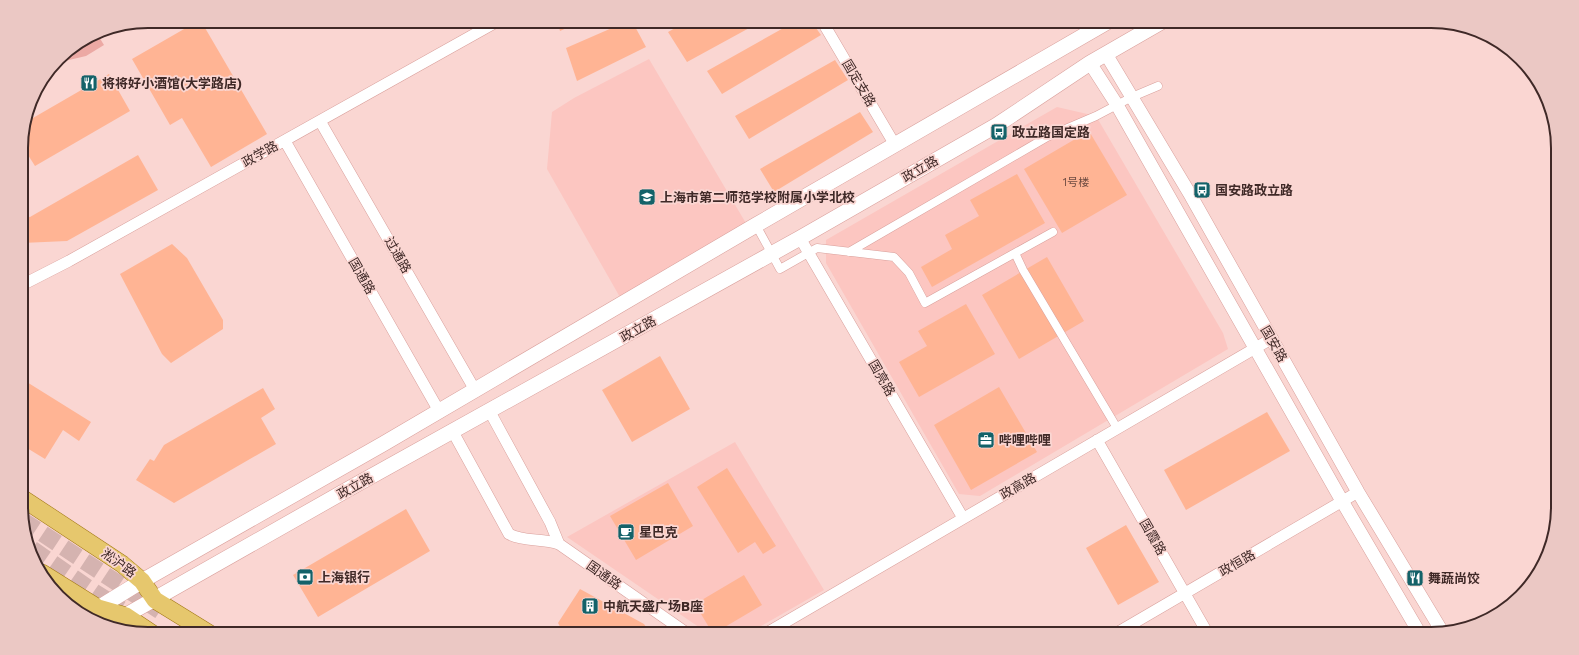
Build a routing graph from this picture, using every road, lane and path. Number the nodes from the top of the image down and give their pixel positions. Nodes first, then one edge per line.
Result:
1 (486, 28) edge
2 (826, 28) edge
3 (1097, 28) edge
4 (1151, 28) edge
5 (1106, 54) junction
6 (1090, 63) junction
7 (1158, 86) dead end
8 (1132, 97) junction
9 (1117, 105) junction
10 (320, 121) junction
11 (285, 141) junction
12 (896, 145) junction
13 (756, 225) junction
14 (1053, 232) dead end
15 (800, 238) junction
16 (849, 252) junction
17 (809, 253) junction
18 (1015, 253) junction
19 (772, 254) junction
20 (28, 282) edge
21 (1271, 339) junction
22 (1255, 348) junction
23 (476, 390) junction
24 (439, 411) junction
25 (490, 412) junction
26 (1117, 428) junction
27 (453, 432) junction
28 (1097, 440) junction
29 (1358, 492) junction
30 (1342, 501) junction
31 (28, 502) edge
32 (963, 518) junction
33 (559, 544) junction
34 (142, 581) junction
35 (56, 584) edge
36 (1185, 593) junction
37 (155, 600) junction
38 (92, 611) edge
39 (126, 616) junction
40 (114, 622) edge
41 (142, 627) edge
42 (199, 627) edge
43 (678, 627) edge
44 (776, 627) edge
45 (1127, 627) edge
46 (1204, 627) edge
47 (1416, 627) edge
48 (1438, 627) edge

1 - 10 street, 政学路
2 - 12 street, 国定支路
3 - 12 main road, 政立路
4 - 5 main road, 政立路
5 - 6 main road, 政立路
5 - 8 street, 国安路
6 - 9 street, 国安路
6 - 15 main road, 政立路
7 - 8 street
8 - 9 street
8 - 21 street, 国安路
9 - 16 street
9 - 22 street, 国安路
10 - 11 street, 政学路
10 - 23 street, 过通路
11 - 20 street, 政学路
11 - 24 street, 国通路
12 - 13 main road, 政立路
13 - 19 street
13 - 23 main road, 政立路
14 - 18 street
15 - 17 street, 国亮路
15 - 19 main road, 政立路
16 - 17 street
16 - 18 street
17 - 19 street
17 - 32 street, 国亮路
18 - 26 street
19 - 25 main road, 政立路
21 - 22 street, 政高路
21 - 29 street, 国安路
22 - 26 street, 政高路
22 - 30 street, 国安路
23 - 24 main road, 政立路
24 - 34 main road, 政立路
25 - 27 main road, 政立路
25 - 33 street
26 - 28 street, 政高路
27 - 33 street, 国通路
27 - 37 main road, 政立路
28 - 32 street, 政高路
28 - 36 street, 国霞路
29 - 30 street, 政恒路
29 - 48 street, 国安路
30 - 36 street, 政恒路
30 - 47 street, 国安路
31 - 34 main road, 淞沪路
32 - 44 street, 政高路
33 - 43 street, 国通路
34 - 37 main road, 淞沪路
34 - 38 main road, 政立路
35 - 38 main road
36 - 45 street, 政恒路
36 - 46 street, 国霞路
37 - 39 main road, 政立路
37 - 42 main road, 淞沪路
38 - 39 main road
39 - 40 main road, 政立路
39 - 41 main road

